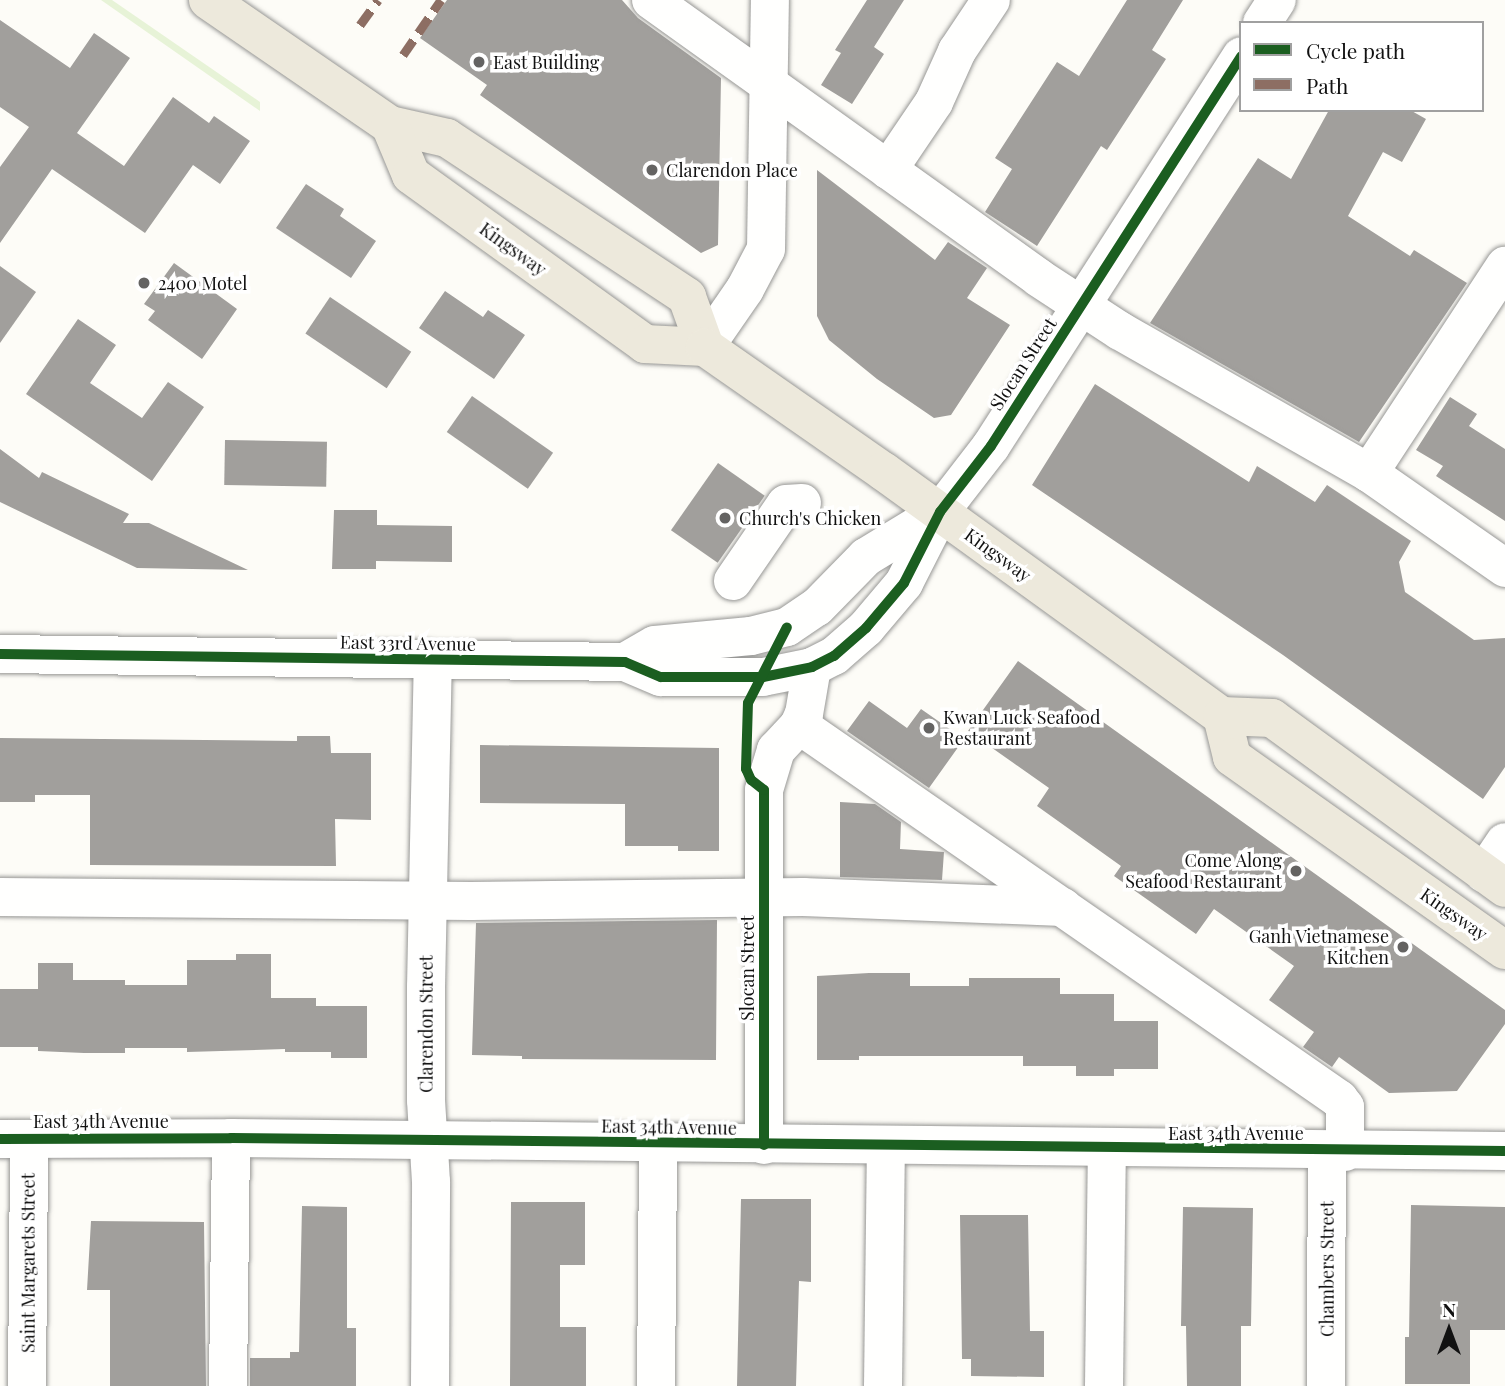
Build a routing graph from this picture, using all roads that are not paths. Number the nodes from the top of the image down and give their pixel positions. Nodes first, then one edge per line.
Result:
1 (208, 0) edge
2 (651, 0) edge
3 (770, 0) edge
4 (991, 0) edge
5 (1277, 0) edge
6 (1263, 21) edge
7 (1239, 59) edge
8 (769, 83) junction
9 (390, 125) junction
10 (888, 170) junction
11 (1505, 266) edge
12 (1081, 306) junction
13 (705, 347) junction
14 (1369, 473) junction
15 (802, 503) dead end
16 (940, 512) junction
17 (1505, 568) edge
18 (733, 581) dead end
19 (787, 627) joint
20 (0, 654) edge
21 (433, 661) junction
22 (625, 662) junction
23 (812, 667) junction
24 (1222, 716) junction
25 (799, 725) junction
26 (1505, 842) edge
27 (1495, 881) edge
28 (0, 897) edge
29 (764, 898) junction
30 (428, 900) junction
31 (1063, 906) junction
32 (1505, 950) edge
33 (231, 1138) junction
34 (14, 1139) edge
35 (429, 1142) junction
36 (658, 1144) junction
37 (764, 1145) junction
38 (886, 1146) junction
39 (1107, 1150) junction
40 (1336, 1151) junction
41 (1505, 1151) edge
42 (27, 1386) edge
43 (228, 1386) edge
44 (430, 1386) edge
45 (656, 1386) edge
46 (883, 1386) edge
47 (1104, 1386) edge
48 (1326, 1386) edge

1 - 9 main road
2 - 8 street
3 - 8 street
4 - 10 street
5 - 6 street
7 - 12 street, Slocan Street
8 - 10 street
8 - 13 street
9 - 13 main road
9 - 13 main road, Kingsway
10 - 12 street
11 - 14 street
12 - 14 street
12 - 16 street, Slocan Street
13 - 16 main road, Kingsway
14 - 17 street
15 - 18 street
16 - 19 street, Slocan Street
16 - 23 street, Slocan Street
16 - 24 main road, Kingsway
19 - 22 street, East 33rd Avenue
20 - 21 street, East 33rd Avenue
21 - 22 street, East 33rd Avenue
21 - 30 street, Clarendon Street
22 - 23 street, East 33rd Avenue
23 - 25 street, Slocan Street
24 - 27 main road
24 - 32 main road, Kingsway
25 - 29 street, Slocan Street
25 - 31 street, Chambers Street
26 - 27 street
28 - 30 street
29 - 30 street
29 - 31 street
29 - 37 street, Slocan Street
30 - 35 street, Clarendon Street
31 - 40 street, Chambers Street
33 - 34 street, East 34th Avenue
33 - 35 street, East 34th Avenue
33 - 43 street
34 - 42 street, Saint Margarets Street
35 - 36 street, East 34th Avenue
35 - 44 street, Clarendon Street
36 - 37 street, East 34th Avenue
36 - 45 street
37 - 38 street, East 34th Avenue
38 - 39 street, East 34th Avenue
38 - 46 street
39 - 40 street, East 34th Avenue
39 - 47 street
40 - 41 street, East 34th Avenue
40 - 48 street, Chambers Street

